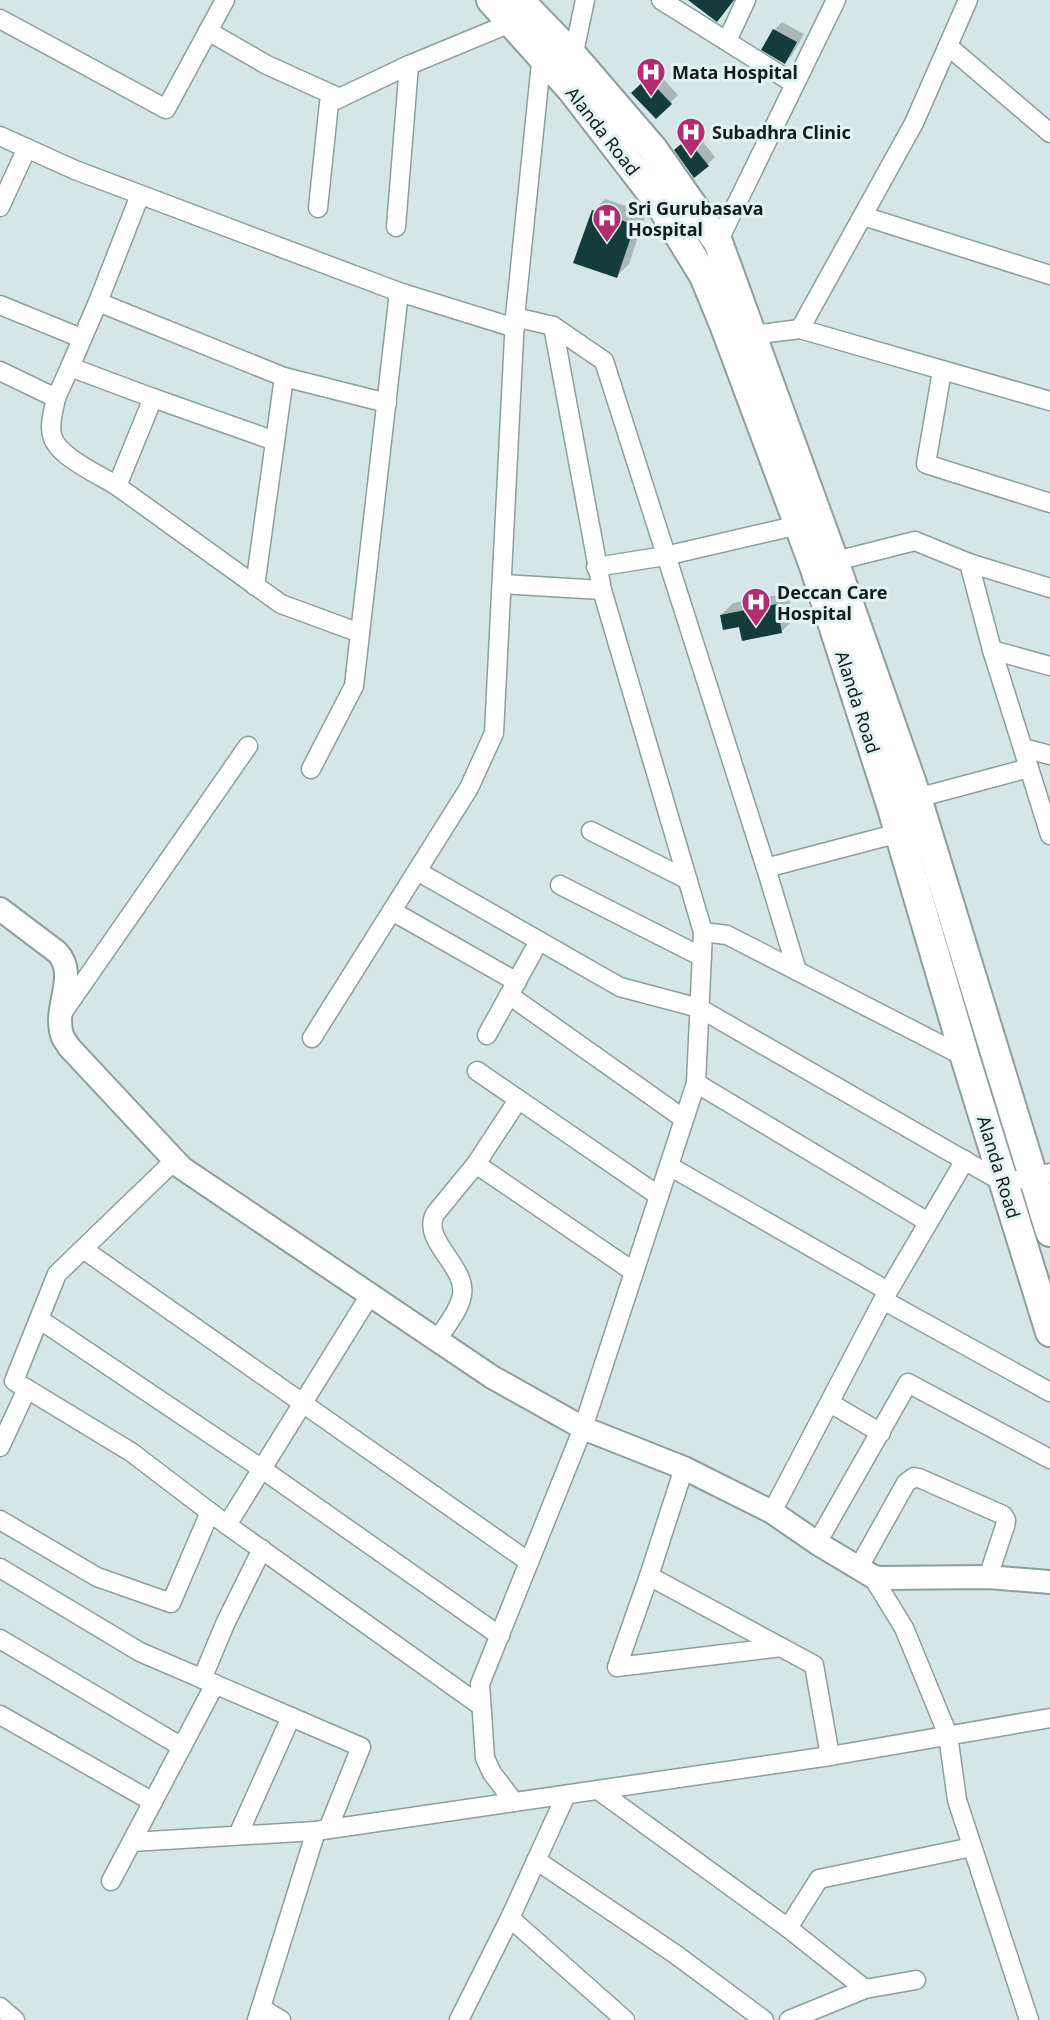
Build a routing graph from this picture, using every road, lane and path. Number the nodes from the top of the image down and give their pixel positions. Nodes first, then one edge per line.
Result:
1 (225, 0) edge
2 (492, 0) edge
3 (585, 0) edge
4 (662, 0) edge
5 (746, 0) edge
6 (836, 0) edge
7 (968, 0) edge
8 (516, 11) edge
9 (0, 19) edge
10 (546, 28) junction
11 (208, 31) junction
12 (727, 41) junction
13 (948, 46) junction
14 (542, 56) junction
15 (573, 57) junction
16 (409, 65) junction
17 (567, 84) junction
18 (795, 84) junction
19 (340, 98) junction
20 (1050, 133) edge
21 (0, 136) edge
22 (27, 148) junction
23 (140, 195) junction
24 (0, 207) edge
25 (318, 208) dead end
26 (863, 216) junction
27 (396, 227) dead end
28 (718, 242) junction
29 (1050, 275) edge
30 (399, 292) junction
31 (98, 302) junction
32 (0, 305) edge
33 (515, 322) junction
34 (553, 326) junction
35 (800, 329) junction
36 (739, 331) junction
37 (81, 338) junction
38 (70, 367) junction
39 (0, 371) edge
40 (942, 371) junction
41 (284, 377) junction
42 (56, 398) junction
43 (153, 398) junction
44 (1050, 401) edge
45 (387, 403) junction
46 (275, 441) junction
47 (117, 486) junction
48 (1050, 503) edge
49 (799, 525) junction
50 (666, 555) junction
51 (969, 563) junction
52 (824, 564) junction
53 (596, 567) junction
54 (502, 584) junction
55 (255, 586) junction
56 (1050, 588) edge
57 (602, 590) junction
58 (360, 633) junction
59 (992, 650) junction
60 (1050, 666) edge
61 (248, 746) dead end
62 (1023, 748) junction
63 (1050, 755) edge
64 (1029, 768) junction
65 (311, 769) dead end
66 (917, 798) junction
67 (1046, 809) edge
68 (591, 831) dead end
69 (899, 833) junction
70 (1050, 835) edge
71 (766, 868) junction
72 (417, 871) junction
73 (688, 880) junction
74 (560, 885) dead end
75 (0, 909) edge
76 (392, 911) junction
77 (704, 932) junction
78 (539, 941) junction
79 (702, 957) junction
80 (797, 970) junction
81 (513, 988) junction
82 (699, 1008) junction
83 (60, 1017) junction
84 (487, 1035) dead end
85 (312, 1038) dead end
86 (965, 1057) junction
87 (477, 1071) dead end
88 (696, 1083) junction
89 (518, 1100) junction
90 (684, 1119) junction
91 (175, 1160) junction
92 (965, 1160) junction
93 (476, 1164) junction
94 (669, 1166) junction
95 (1041, 1175) edge
96 (1004, 1182) junction
97 (658, 1196) junction
98 (928, 1222) junction
99 (1050, 1232) edge
100 (83, 1249) junction
101 (634, 1272) junction
102 (370, 1295) junction
103 (885, 1295) junction
104 (39, 1319) junction
105 (1050, 1332) edge
106 (437, 1340) junction
107 (27, 1389) junction
108 (1050, 1392) edge
109 (303, 1403) junction
110 (830, 1403) junction
111 (583, 1428) junction
112 (881, 1433) junction
113 (0, 1447) edge
114 (1050, 1459) edge
115 (684, 1468) junction
116 (262, 1469) junction
117 (210, 1512) junction
118 (772, 1512) junction
119 (0, 1520) edge
120 (227, 1525) junction
121 (817, 1543) junction
122 (262, 1550) junction
123 (529, 1562) junction
124 (0, 1568) edge
125 (866, 1572) junction
126 (650, 1575) junction
127 (988, 1577) junction
128 (1050, 1582) edge
129 (500, 1636) junction
130 (0, 1639) edge
131 (781, 1647) junction
132 (208, 1681) junction
133 (481, 1706) junction
134 (0, 1715) edge
135 (291, 1717) junction
136 (1050, 1718) edge
137 (948, 1735) junction
138 (182, 1747) junction
139 (830, 1756) junction
140 (598, 1790) junction
141 (566, 1795) junction
142 (153, 1802) junction
143 (514, 1802) junction
144 (322, 1830) junction
145 (238, 1835) junction
146 (132, 1842) junction
147 (972, 1847) junction
148 (536, 1860) junction
149 (111, 1881) dead end
150 (510, 1918) junction
151 (788, 1928) junction
152 (916, 1980) dead end
153 (865, 1989) junction
154 (0, 2007) edge
155 (259, 2014) edge
156 (15, 2020) edge
157 (281, 2020) edge
158 (459, 2020) edge
159 (625, 2020) edge
160 (764, 2020) edge
161 (789, 2020) edge
162 (1029, 2020) edge

1 - 11 street
2 - 8 main road, Alanda Road
3 - 15 street
4 - 12 street
5 - 12 street
6 - 18 street
7 - 13 street
8 - 10 main road, Alanda Road
8 - 14 main road, Alanda Road
8 - 16 street
9 - 11 street
10 - 14 street
10 - 15 main road, Alanda Road
11 - 19 street
12 - 18 street
13 - 20 street
13 - 26 street
14 - 17 main road, Alanda Road
14 - 33 street
15 - 17 street
15 - 28 main road, Alanda Road
16 - 19 street
16 - 27 street
17 - 36 main road, Alanda Road
18 - 28 street
19 - 25 street
21 - 22 street
22 - 23 street
22 - 24 street
23 - 30 street
23 - 31 street
26 - 29 street
26 - 35 street
28 - 36 main road, Alanda Road
30 - 33 street
30 - 45 street
31 - 37 street
31 - 41 street
32 - 37 street
33 - 34 street
33 - 54 street
34 - 50 street
34 - 53 street
35 - 36 street
35 - 40 street
36 - 49 main road, Alanda Road
36 - 52 main road, Alanda Road
37 - 38 street
38 - 42 street
38 - 43 street
39 - 42 street
40 - 44 street
40 - 48 street
41 - 45 street
41 - 46 street
42 - 47 street
43 - 46 street
43 - 47 street
45 - 58 street
46 - 55 street
47 - 55 street
49 - 50 street
49 - 52 main road, Alanda Road
50 - 53 street
50 - 71 street
51 - 52 street
51 - 56 street
51 - 59 street
52 - 66 main road, Alanda Road
52 - 69 main road, Alanda Road
53 - 57 street
54 - 57 street
54 - 72 street
55 - 58 street
57 - 73 street
58 - 65 street
59 - 60 street
59 - 62 street
61 - 83 street
62 - 63 street
62 - 64 street
64 - 66 street
64 - 67 street
66 - 95 main road, Alanda Road
67 - 70 street
68 - 73 street
69 - 71 street
69 - 86 main road, Alanda Road
71 - 80 street
72 - 76 street
72 - 78 street
73 - 77 street
74 - 79 street
75 - 83 street
76 - 81 street
76 - 85 street
77 - 79 street
77 - 80 street
78 - 81 street
78 - 82 street
79 - 82 street
80 - 86 street
81 - 84 street
81 - 90 street
82 - 88 street
82 - 92 street
83 - 91 street
86 - 96 main road, Alanda Road
87 - 89 street
88 - 90 street
88 - 98 street
89 - 93 street
89 - 97 street
90 - 94 street
91 - 100 street
91 - 102 street
92 - 96 street
92 - 98 street
93 - 101 street
93 - 106 street
94 - 97 street
94 - 103 street
95 - 96 street
95 - 99 main road, Alanda Road
96 - 105 main road, Alanda Road
97 - 101 street
98 - 103 street
100 - 104 street
100 - 109 street
101 - 111 street
102 - 106 street
102 - 109 street
103 - 108 street
103 - 110 street
104 - 107 street
104 - 116 street
106 - 111 street
107 - 113 street
107 - 117 street
109 - 116 street
109 - 123 street
110 - 112 street
110 - 118 street
111 - 115 street
111 - 123 street
112 - 114 street
112 - 121 street
115 - 118 street
115 - 126 street
116 - 120 street
116 - 129 street
117 - 119 street
117 - 120 street
118 - 121 street
120 - 122 street
121 - 125 street
122 - 132 street
122 - 133 street
123 - 129 street
124 - 132 street
125 - 127 street
125 - 127 street
125 - 137 street
126 - 131 street
126 - 131 street
127 - 128 street
129 - 133 street
130 - 138 street
131 - 139 street
132 - 135 street
132 - 138 street
133 - 143 street
134 - 142 street
135 - 144 street
135 - 145 street
136 - 137 street
137 - 139 street
137 - 147 street
138 - 142 street
139 - 140 street
140 - 141 street
140 - 151 street
141 - 143 street
141 - 148 street
142 - 146 street
143 - 144 street
144 - 145 street
144 - 155 street
145 - 146 street
146 - 149 street
147 - 151 street
147 - 162 street
148 - 150 street
148 - 160 street
150 - 158 street
150 - 159 street
151 - 153 street
152 - 153 street
153 - 161 street
154 - 156 street
155 - 157 street

